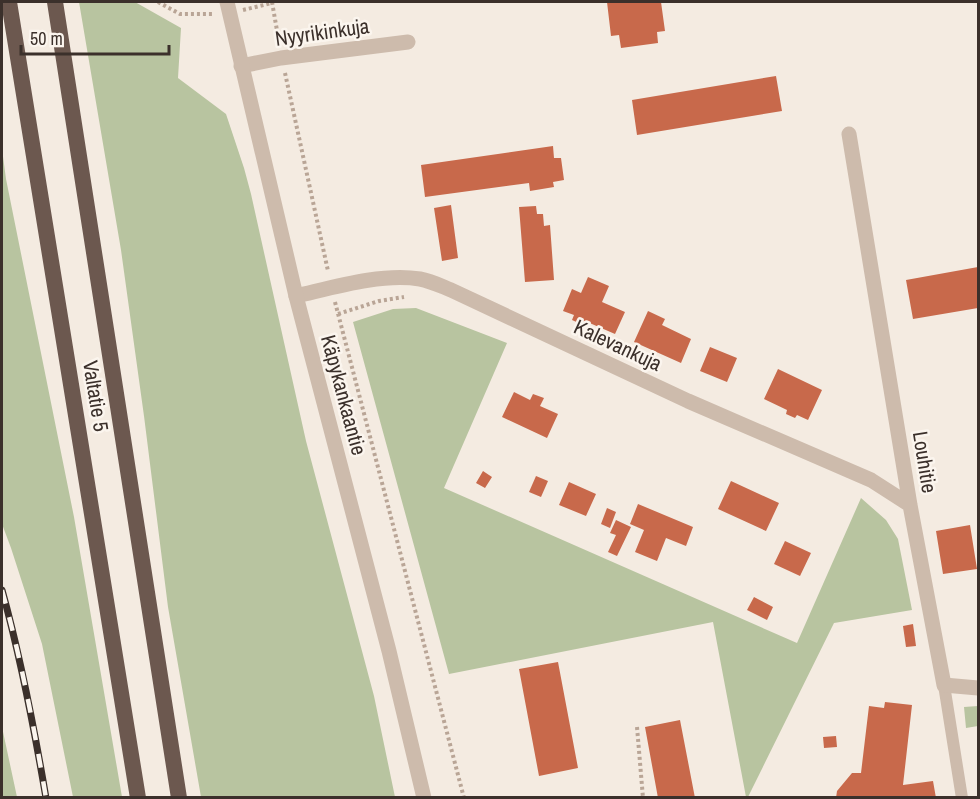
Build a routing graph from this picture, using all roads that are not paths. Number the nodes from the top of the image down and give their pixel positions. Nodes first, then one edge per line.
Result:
1 (9, 2) edge
2 (55, 2) edge
3 (227, 2) edge
4 (408, 42) dead end
5 (241, 66) junction
6 (849, 134) dead end
7 (297, 296) junction
8 (910, 505) junction
9 (944, 686) junction
10 (978, 688) edge
11 (138, 798) edge
12 (179, 798) edge
13 (424, 798) edge
14 (963, 798) edge

1 - 11 highway, Valtatie 5
2 - 12 highway, Valtatie 5
3 - 5 street, Käpykankaantie
4 - 5 street, Nyyrikinkuja
5 - 7 street, Käpykankaantie
6 - 8 street, Louhitie
7 - 8 street, Kalevankuja
7 - 13 street, Käpykankaantie
8 - 9 street, Louhitie
9 - 10 street
9 - 14 lane, Louhitie

